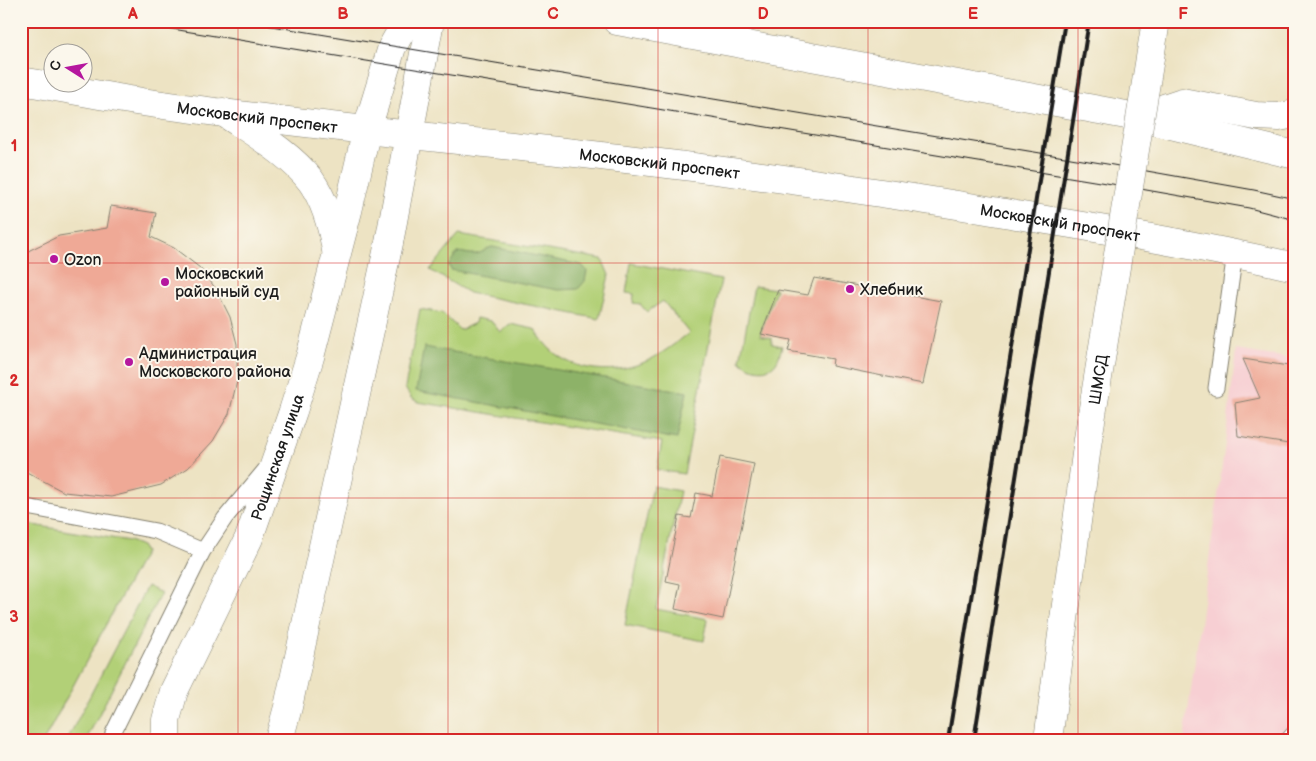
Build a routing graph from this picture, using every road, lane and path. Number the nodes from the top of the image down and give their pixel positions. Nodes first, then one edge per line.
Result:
1 (407, 21) edge
2 (430, 21) edge
3 (617, 21) edge
4 (1156, 21) edge
5 (1168, 21) edge
6 (21, 81) edge
7 (223, 112) junction
8 (1295, 114) edge
9 (1138, 117) junction
10 (367, 129) junction
11 (410, 134) junction
12 (1295, 155) edge
13 (337, 253) junction
14 (1235, 253) junction
15 (1295, 267) edge
16 (1216, 388) dead end
17 (276, 458) junction
18 (21, 506) edge
19 (203, 551) junction
20 (1295, 732) edge
21 (112, 740) edge
22 (166, 740) edge
23 (279, 740) edge
24 (1048, 740) edge
25 (1062, 740) edge
26 (1288, 740) edge

1 - 10 main road, Рощинская улица
2 - 11 main road
3 - 9 main road
4 - 24 main road, ШМСД, bridge
5 - 25 main road, ШМСД
6 - 7 main road, Московский проспект
7 - 10 main road, Московский проспект
7 - 13 main road
8 - 9 main road
9 - 12 main road
10 - 11 main road, Московский проспект
10 - 13 main road, Рощинская улица
11 - 14 main road, Московский проспект
11 - 23 main road
13 - 17 main road, Рощинская улица
14 - 15 main road, Московский проспект
14 - 16 lane
17 - 19 lane
17 - 22 main road, Рощинская улица
18 - 19 lane
19 - 21 lane
20 - 26 lane

